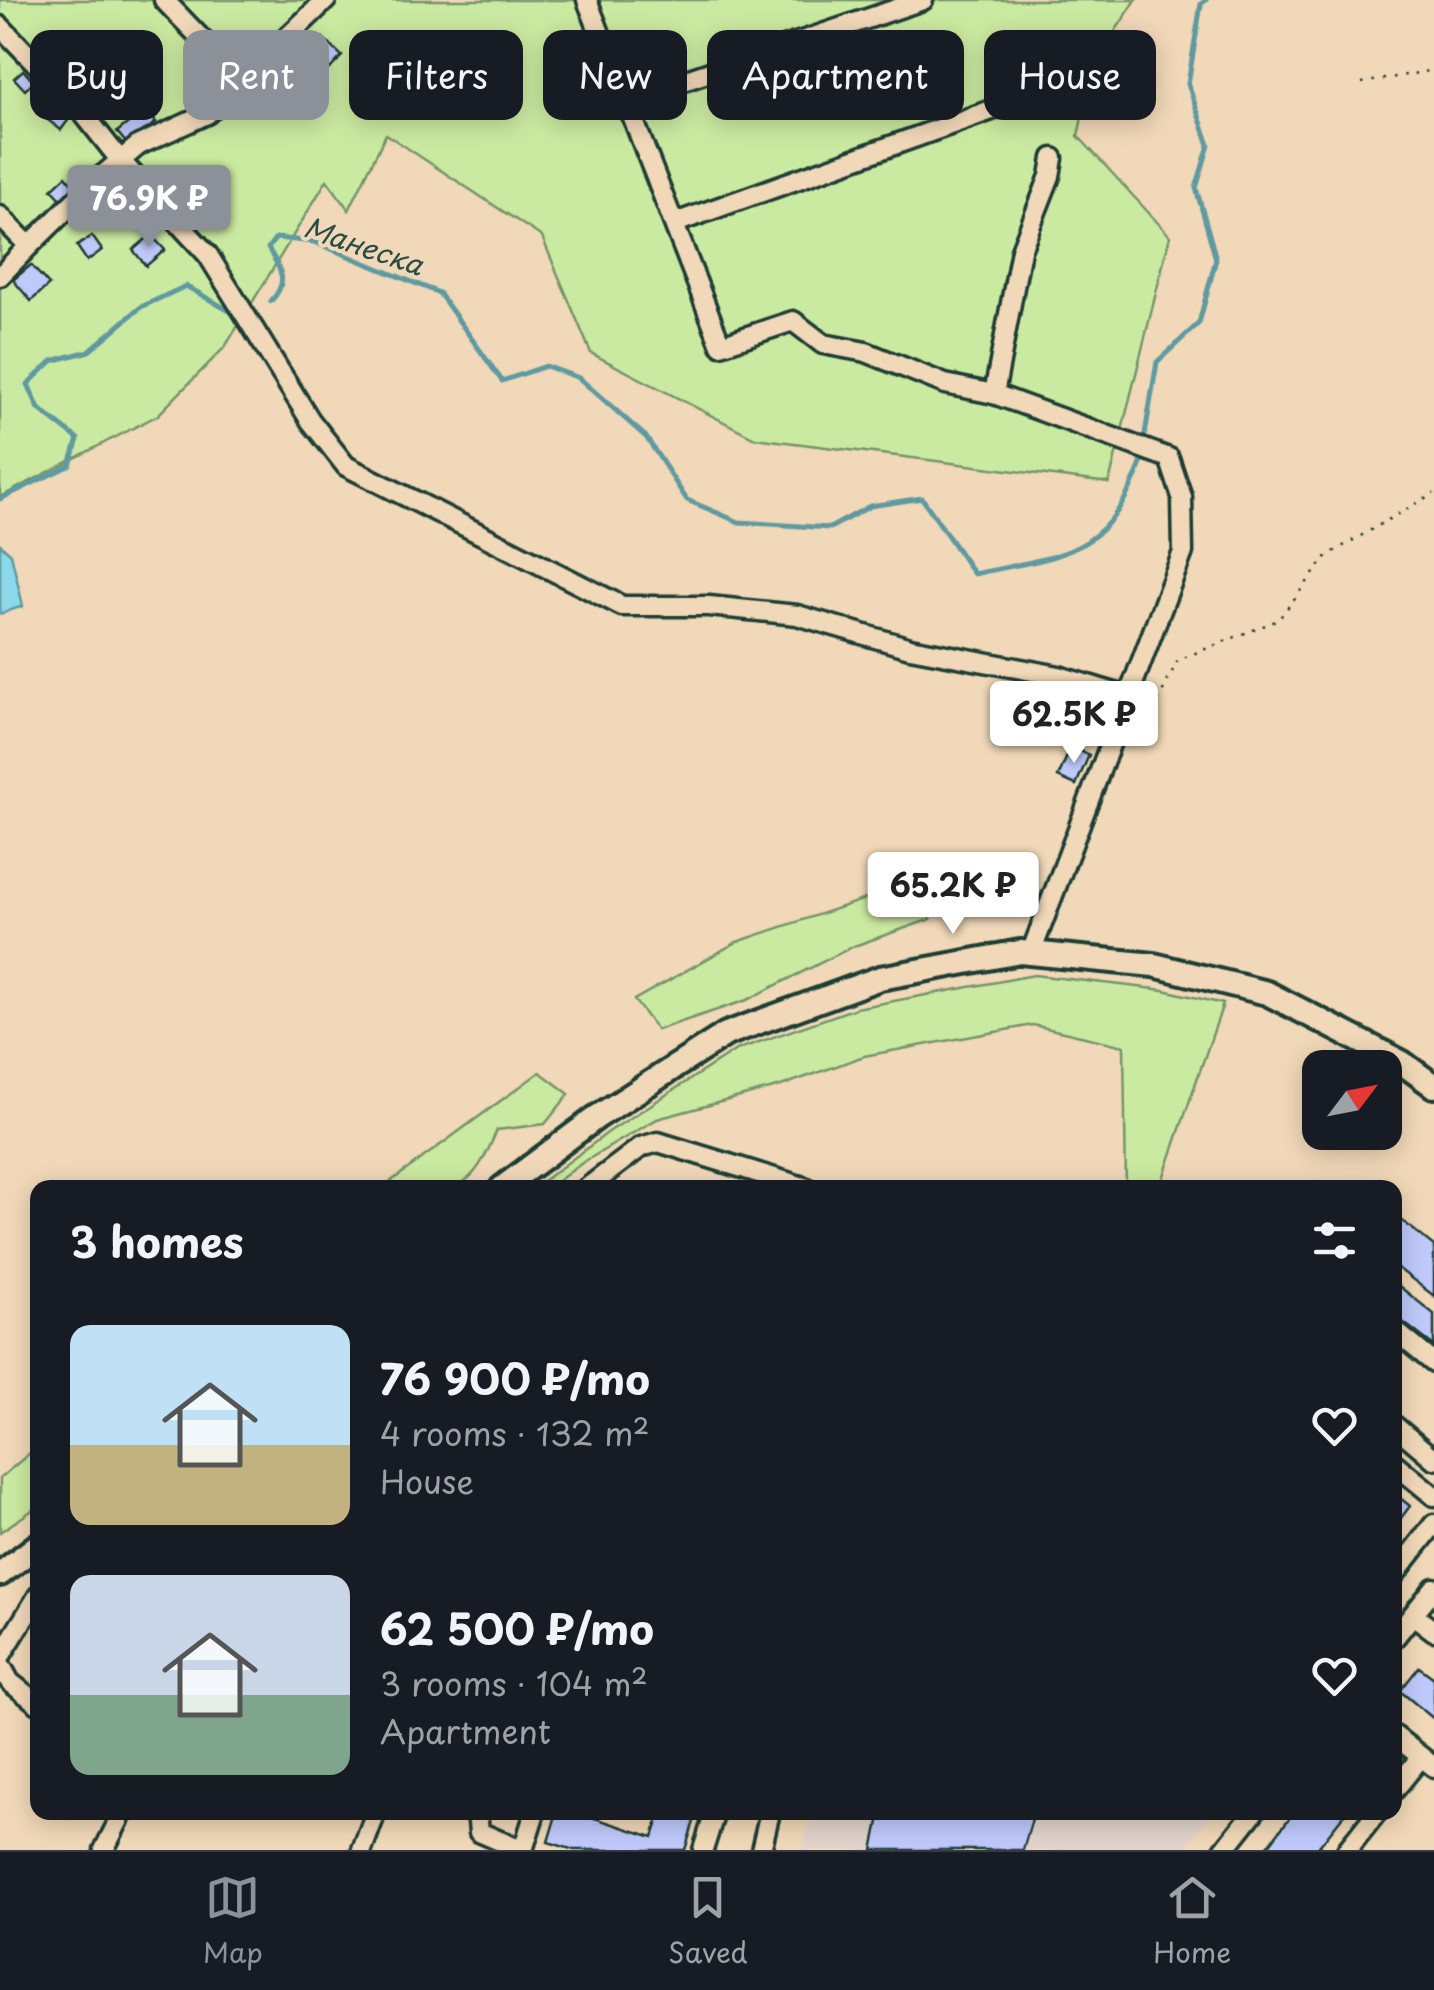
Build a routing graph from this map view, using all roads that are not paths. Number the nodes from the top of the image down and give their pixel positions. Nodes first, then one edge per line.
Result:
1 (164, 0) edge
2 (326, 0) edge
3 (586, 0) edge
4 (923, 0) edge
5 (0, 26) edge
6 (193, 30) edge
7 (296, 30) edge
8 (598, 30) edge
9 (687, 80) edge
10 (984, 113) edge
11 (200, 120) edge
12 (635, 120) edge
13 (1053, 158) dead end
14 (120, 160) junction
15 (0, 216) edge
16 (675, 223) junction
17 (29, 246) junction
18 (0, 276) edge
19 (994, 394) junction
20 (1128, 697) junction
21 (1032, 953) junction
22 (1434, 1086) edge
23 (513, 1180) edge
24 (597, 1180) edge
25 (780, 1180) edge
26 (1402, 1337) edge
27 (1434, 1363) edge
28 (1402, 1432) edge
29 (1434, 1459) edge
30 (1402, 1470) edge
31 (1434, 1496) edge
32 (1434, 1524) edge
33 (30, 1551) edge
34 (1402, 1565) edge
35 (0, 1574) edge
36 (1434, 1588) edge
37 (30, 1609) edge
38 (1413, 1615) junction
39 (1402, 1627) edge
40 (1434, 1631) edge
41 (0, 1660) edge
42 (30, 1698) edge
43 (1402, 1742) edge
44 (1427, 1762) edge
45 (1402, 1784) edge
46 (119, 1820) edge
47 (373, 1820) edge
48 (478, 1820) edge
49 (532, 1820) edge
50 (712, 1820) edge
51 (768, 1820) edge
52 (1248, 1820) edge
53 (1371, 1820) edge
54 (104, 1850) edge
55 (362, 1850) edge
56 (522, 1850) edge
57 (703, 1850) edge
58 (760, 1850) edge
59 (1224, 1850) edge
60 (1347, 1850) edge

1 - 6 street
2 - 7 street
3 - 8 street
4 - 9 street
5 - 14 street
10 - 16 street
11 - 14 street
12 - 16 street
13 - 19 street
14 - 17 street
14 - 20 street
15 - 17 street
16 - 19 street
17 - 18 street
19 - 20 street
20 - 21 street
21 - 22 main road
21 - 23 main road
24 - 25 street
26 - 27 street
28 - 29 street
30 - 31 street
32 - 34 street
33 - 35 main road
36 - 38 street
37 - 41 street
38 - 39 street
38 - 40 street
41 - 42 street
43 - 44 street
44 - 45 street
46 - 54 street
47 - 55 street
48 - 56 street
49 - 56 street
50 - 57 street
51 - 58 street
52 - 59 street
53 - 60 street

